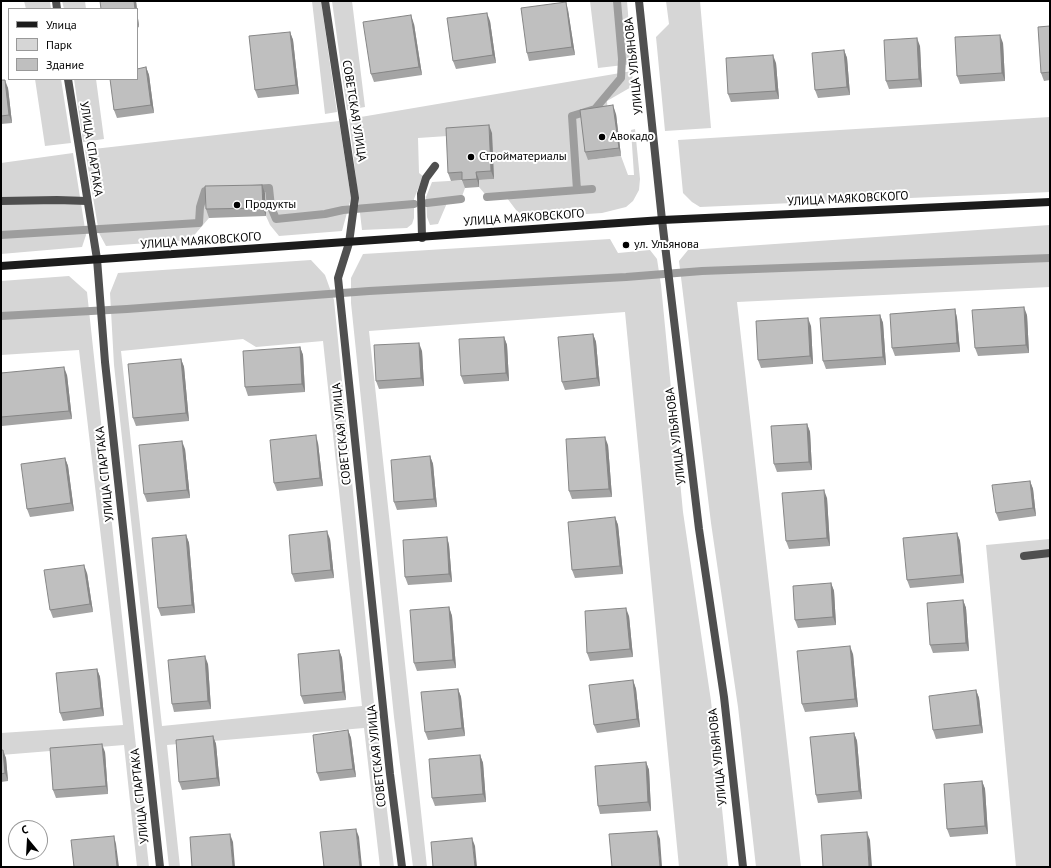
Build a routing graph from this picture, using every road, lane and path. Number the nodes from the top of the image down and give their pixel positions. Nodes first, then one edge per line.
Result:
1 (325, 1) edge
2 (639, 1) edge
3 (68, 80) edge
4 (435, 166) dead end
5 (1, 201) edge
6 (87, 201) junction
7 (1050, 202) edge
8 (662, 220) junction
9 (422, 238) junction
10 (349, 243) junction
11 (97, 259) junction
12 (1, 266) edge
13 (1050, 553) edge
14 (1024, 556) dead end
15 (160, 867) edge
16 (402, 867) edge
17 (742, 867) edge

1 - 10 street, СОВЕТСКАЯ УЛИЦА
2 - 8 street, УЛИЦА УЛЬЯНОВА
3 - 6 street, УЛИЦА СПАРТАКА
4 - 9 street
5 - 6 street
6 - 11 street, УЛИЦА СПАРТАКА
7 - 8 main road, УЛИЦА МАЯКОВСКОГО
8 - 9 main road, УЛИЦА МАЯКОВСКОГО
8 - 17 street, УЛИЦА УЛЬЯНОВА
9 - 10 main road, УЛИЦА МАЯКОВСКОГО
10 - 11 main road, УЛИЦА МАЯКОВСКОГО
10 - 16 street, СОВЕТСКАЯ УЛИЦА
11 - 12 main road, УЛИЦА МАЯКОВСКОГО
11 - 15 street, УЛИЦА СПАРТАКА
13 - 14 street

